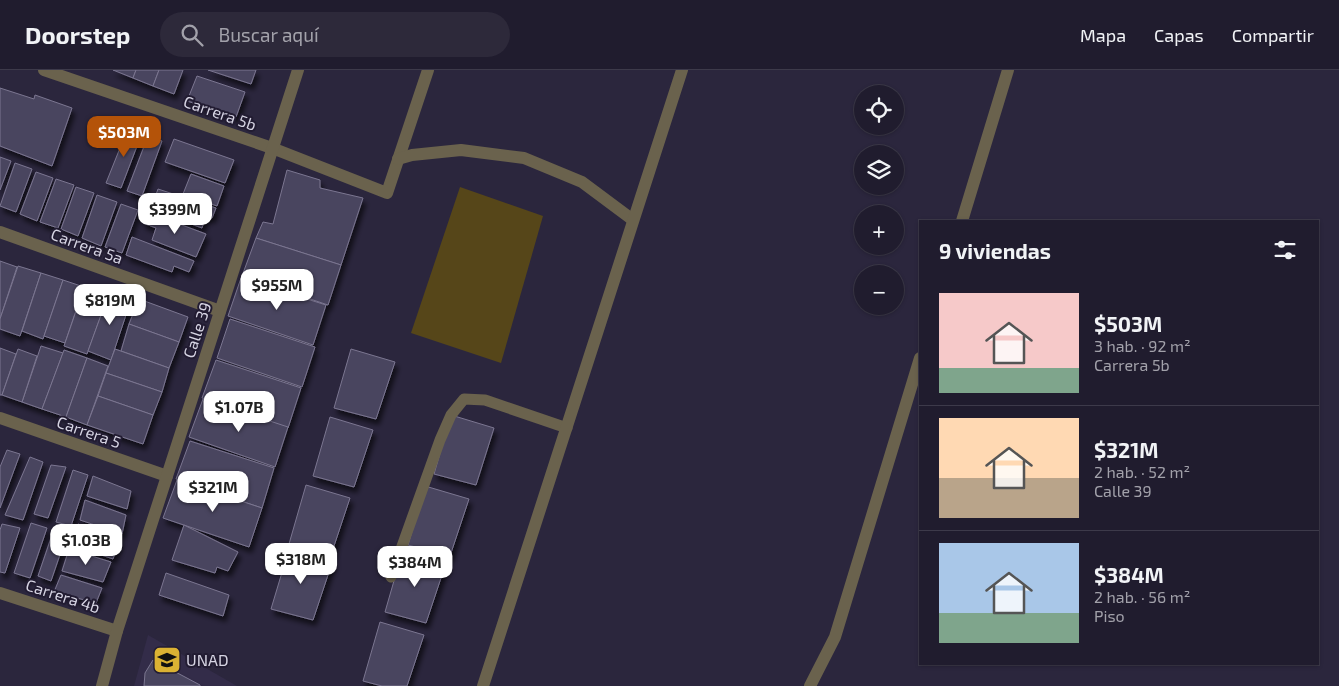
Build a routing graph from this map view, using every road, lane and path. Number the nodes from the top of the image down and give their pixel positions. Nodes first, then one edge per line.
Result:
1 (44, 70) edge
2 (298, 70) edge
3 (428, 70) edge
4 (682, 70) edge
5 (1008, 70) edge
6 (272, 148) junction
7 (398, 159) junction
8 (633, 220) junction
9 (962, 220) edge
10 (0, 232) edge
11 (220, 311) junction
12 (919, 361) edge
13 (0, 418) edge
14 (567, 428) junction
15 (167, 476) junction
16 (391, 577) dead end
17 (0, 593) edge
18 (117, 631) junction
19 (102, 686) edge
20 (483, 686) edge
21 (810, 686) edge

1 - 6 street, Carrera 5b
2 - 6 street, Calle 39
3 - 7 street
4 - 8 street
5 - 9 street
6 - 7 street, Carrera 5b
6 - 11 street, Calle 39
7 - 8 street
8 - 14 street
10 - 11 street, Carrera 5a
11 - 15 street, Calle 39
12 - 21 street
13 - 15 street, Carrera 5
14 - 16 lane
14 - 20 street
15 - 18 street, Calle 39
17 - 18 street, Carrera 4b
18 - 19 street, Calle 39

